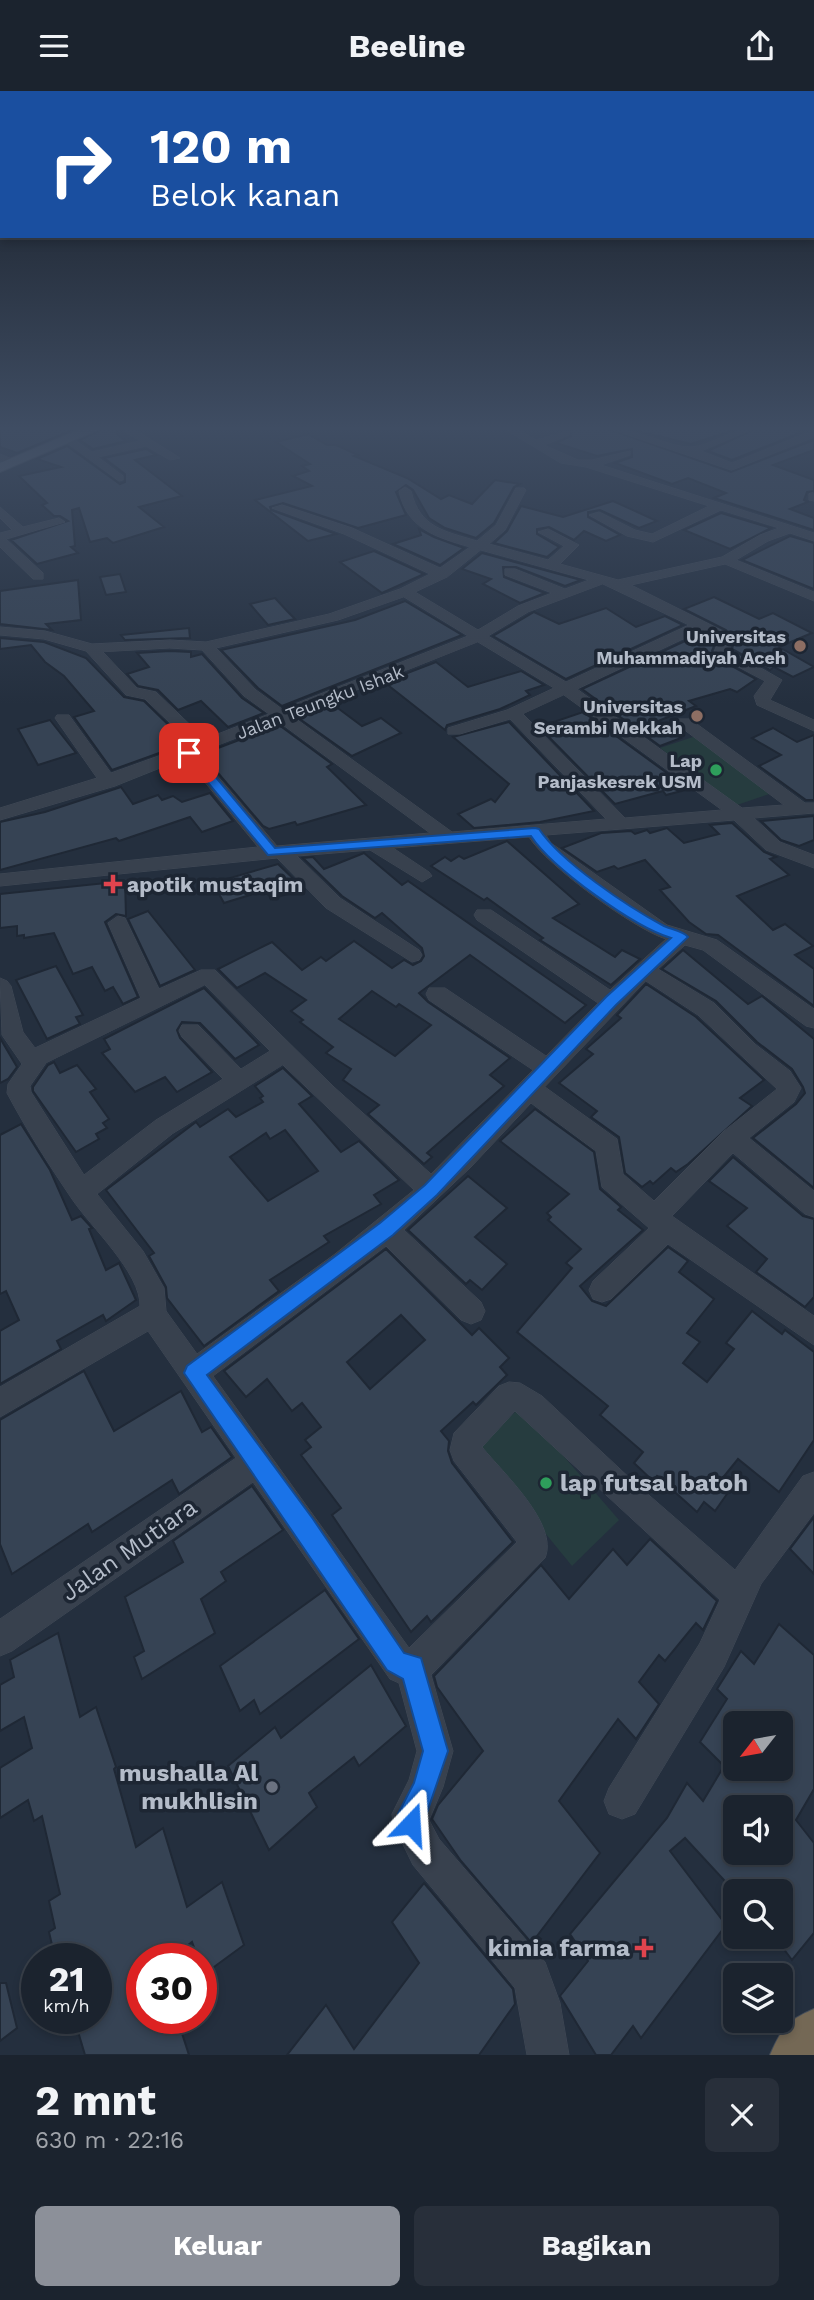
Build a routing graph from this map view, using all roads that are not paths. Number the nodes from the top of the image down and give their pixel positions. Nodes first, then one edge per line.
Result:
1 (10, 521) edge
2 (317, 521) edge
3 (416, 521) edge
4 (504, 521) edge
5 (606, 521) edge
6 (689, 521) edge
7 (765, 521) edge
8 (59, 522) dead end
9 (789, 529) junction
10 (21, 532) junction
11 (544, 532) dead end
12 (811, 535) edge
13 (0, 539) edge
14 (482, 546) junction
15 (726, 559) junction
16 (552, 564) junction
17 (510, 572) dead end
18 (442, 574) junction
19 (38, 576) dead end
20 (601, 580) junction
21 (618, 584) junction
22 (405, 592) junction
23 (566, 594) junction
24 (814, 597) edge
25 (701, 625) junction
26 (0, 631) edge
27 (479, 636) junction
28 (206, 646) junction
29 (91, 648) junction
30 (565, 688) junction
31 (513, 713) junction
32 (279, 716) junction
33 (63, 718) dead end
34 (684, 722) dead end
35 (814, 726) edge
36 (454, 731) dead end
37 (196, 750) junction
38 (109, 782) junction
39 (807, 808) edge
40 (736, 812) junction
41 (0, 814) edge
42 (621, 824) junction
43 (535, 832) junction
44 (450, 839) junction
45 (377, 846) junction
46 (277, 852) junction
47 (814, 862) edge
48 (422, 876) dead end
49 (0, 880) edge
50 (484, 915) dead end
51 (118, 923) dead end
52 (681, 937) junction
53 (412, 954) dead end
54 (643, 969) junction
55 (0, 986) edge
56 (437, 994) dead end
57 (153, 1000) junction
58 (611, 1001) junction
59 (814, 1020) edge
60 (190, 1031) dead end
61 (285, 1053) junction
62 (33, 1059) junction
63 (547, 1068) junction
64 (238, 1080) junction
65 (530, 1089) junction
66 (732, 1138) junction
67 (431, 1190) junction
68 (81, 1192) junction
69 (814, 1206) edge
70 (661, 1222) junction
71 (386, 1229) junction
72 (602, 1290) dead end
73 (471, 1311) dead end
74 (152, 1314) junction
75 (814, 1332) edge
76 (194, 1373) junction
77 (0, 1403) edge
78 (257, 1461) junction
79 (814, 1487) edge
80 (739, 1595) junction
81 (0, 1639) edge
82 (412, 1667) junction
83 (622, 1801) dead end
84 (814, 2041) edge
85 (548, 2055) edge
86 (802, 2055) edge

1 - 10 street
2 - 18 street
3 - 14 street
4 - 14 street
5 - 6 street
7 - 9 street
8 - 10 street
9 - 12 street
9 - 15 street
10 - 13 street
11 - 16 street
13 - 19 street
14 - 16 street
14 - 18 street
15 - 21 street
15 - 24 street
16 - 20 street
17 - 23 street
18 - 22 street
20 - 21 street
20 - 23 street, Jalan Teungku Ishak
21 - 25 street
22 - 27 street
22 - 28 street
23 - 27 street, Jalan Teungku Ishak
25 - 30 street
25 - 35 street
26 - 29 street
27 - 30 street
27 - 32 street, Jalan Teungku Ishak
28 - 29 street
28 - 32 street
29 - 37 street
30 - 31 street
30 - 40 street
31 - 36 street
31 - 42 street
32 - 37 street, Jalan Teungku Ishak
32 - 44 street
33 - 38 street
34 - 39 street
37 - 38 street, Jalan Teungku Ishak
37 - 46 street
38 - 41 street, Jalan Teungku Ishak
39 - 40 street
40 - 42 street
40 - 47 street
42 - 43 street
43 - 44 street
43 - 52 street
44 - 45 street
45 - 46 street
45 - 48 street
46 - 49 street
46 - 53 street
50 - 58 street
51 - 57 street
52 - 54 street
52 - 59 street
54 - 58 street
54 - 66 street
55 - 62 street
56 - 63 street
57 - 61 street
57 - 62 street
58 - 63 street
60 - 64 street
61 - 64 street
61 - 67 street
62 - 68 street
63 - 65 street
64 - 68 street
65 - 67 street
65 - 70 street
66 - 69 street
66 - 70 street
67 - 71 street
68 - 74 street
70 - 72 street
70 - 75 street
71 - 73 street
71 - 76 street
74 - 76 street
74 - 77 street
76 - 78 street
78 - 81 street, Jalan Mutiara
78 - 82 street
79 - 80 street
80 - 82 street
80 - 83 street
82 - 85 street
84 - 86 highway

